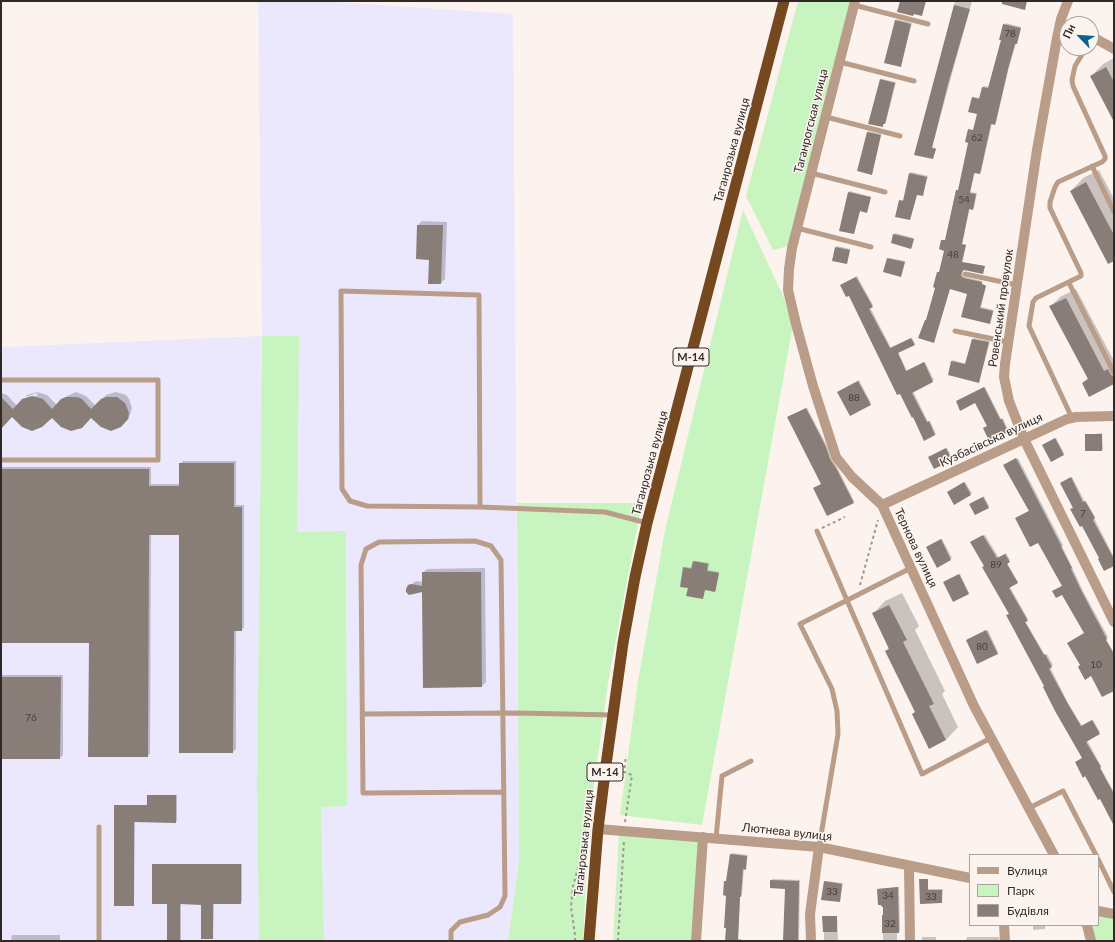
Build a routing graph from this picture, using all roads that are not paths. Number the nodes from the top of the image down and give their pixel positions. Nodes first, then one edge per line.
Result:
1 (784, 1) edge
2 (1068, 1) edge
3 (855, 3) edge
4 (1067, 16) edge
5 (928, 24) dead end
6 (1099, 42) edge
7 (1114, 49) edge
8 (1059, 53) edge
9 (1081, 56) edge
10 (840, 62) junction
11 (914, 81) dead end
12 (826, 117) junction
13 (900, 136) dead end
14 (1092, 166) junction
15 (811, 173) junction
16 (885, 192) dead end
17 (1114, 212) edge
18 (797, 228) junction
19 (871, 246) dead end
20 (792, 248) joint
21 (965, 274) dead end
22 (1069, 283) junction
23 (1017, 285) junction
24 (955, 331) dead end
25 (1008, 342) junction
26 (1114, 373) edge
27 (1, 380) edge
28 (1114, 416) edge
29 (1072, 418) junction
30 (1024, 439) junction
31 (1, 460) edge
32 (882, 506) junction
33 (480, 507) junction
34 (647, 523) junction
35 (817, 530) road end
36 (911, 568) junction
37 (847, 600) junction
38 (1114, 622) edge
39 (503, 713) junction
40 (362, 714) junction
41 (613, 715) junction
42 (991, 738) junction
43 (751, 761) dead end
44 (504, 792) junction
45 (1030, 808) junction
46 (99, 827) dead end
47 (598, 829) junction
48 (703, 837) junction
49 (716, 838) junction
50 (819, 847) junction
51 (1053, 854) edge
52 (1095, 854) edge
53 (1099, 862) edge
54 (909, 866) junction
55 (969, 878) edge
56 (1114, 892) edge
57 (1099, 911) edge
58 (1114, 914) edge
59 (1004, 926) edge
60 (1087, 926) edge
61 (99, 941) edge
62 (451, 941) edge
63 (589, 941) edge
64 (696, 941) edge
65 (811, 941) edge
66 (910, 941) edge
67 (1005, 941) edge
68 (1091, 941) edge

1 - 34 highway, Таганрозька вулиця / М-14
2 - 4 street, Ровенський провулок
3 - 5 lane
3 - 10 street, Таганрогская улица
6 - 7 street
8 - 23 street, Ровенський провулок
9 - 14 lane
10 - 11 lane
10 - 12 street, Таганрогская улица
12 - 13 lane
12 - 15 street, Таганрогская улица
14 - 17 lane
14 - 22 lane
15 - 16 lane
15 - 18 street, Таганрогская улица
18 - 19 lane
18 - 20 street, Таганрогская улица
20 - 32 street, Тернова вулиця
21 - 23 lane
22 - 26 lane
22 - 29 lane
23 - 25 street, Ровенський провулок
24 - 25 lane
25 - 30 street, Ровенський провулок
27 - 31 lane
28 - 29 street, Кузбасівська вулиця
29 - 30 street, Кузбасівська вулиця
30 - 32 street, Кузбасівська вулиця
30 - 38 street, Ровенський провулок
32 - 36 street, Тернова вулиця
33 - 33 lane
33 - 34 lane
34 - 41 highway, Таганрозька вулиця / М-14
35 - 37 lane
36 - 37 lane
36 - 42 street, Тернова вулиця
37 - 42 lane
37 - 50 lane
39 - 40 lane
39 - 40 lane
39 - 41 lane
39 - 44 lane
40 - 44 lane
41 - 47 highway, Таганрозька вулиця / М-14
42 - 45 street, Тернова вулиця
43 - 49 lane
44 - 62 lane
45 - 51 street, Тернова вулиця
45 - 52 lane
46 - 61 lane
47 - 48 street, Лютнева вулиця
47 - 63 highway, Таганрозька вулиця / М-14
48 - 49 street, Лютнева вулиця
48 - 64 street
49 - 50 street, Лютнева вулиця
50 - 54 street, Лютнева вулиця
50 - 65 street
53 - 56 lane
54 - 55 street, Лютнева вулиця
54 - 66 street
57 - 58 street
59 - 67 street
60 - 68 street

